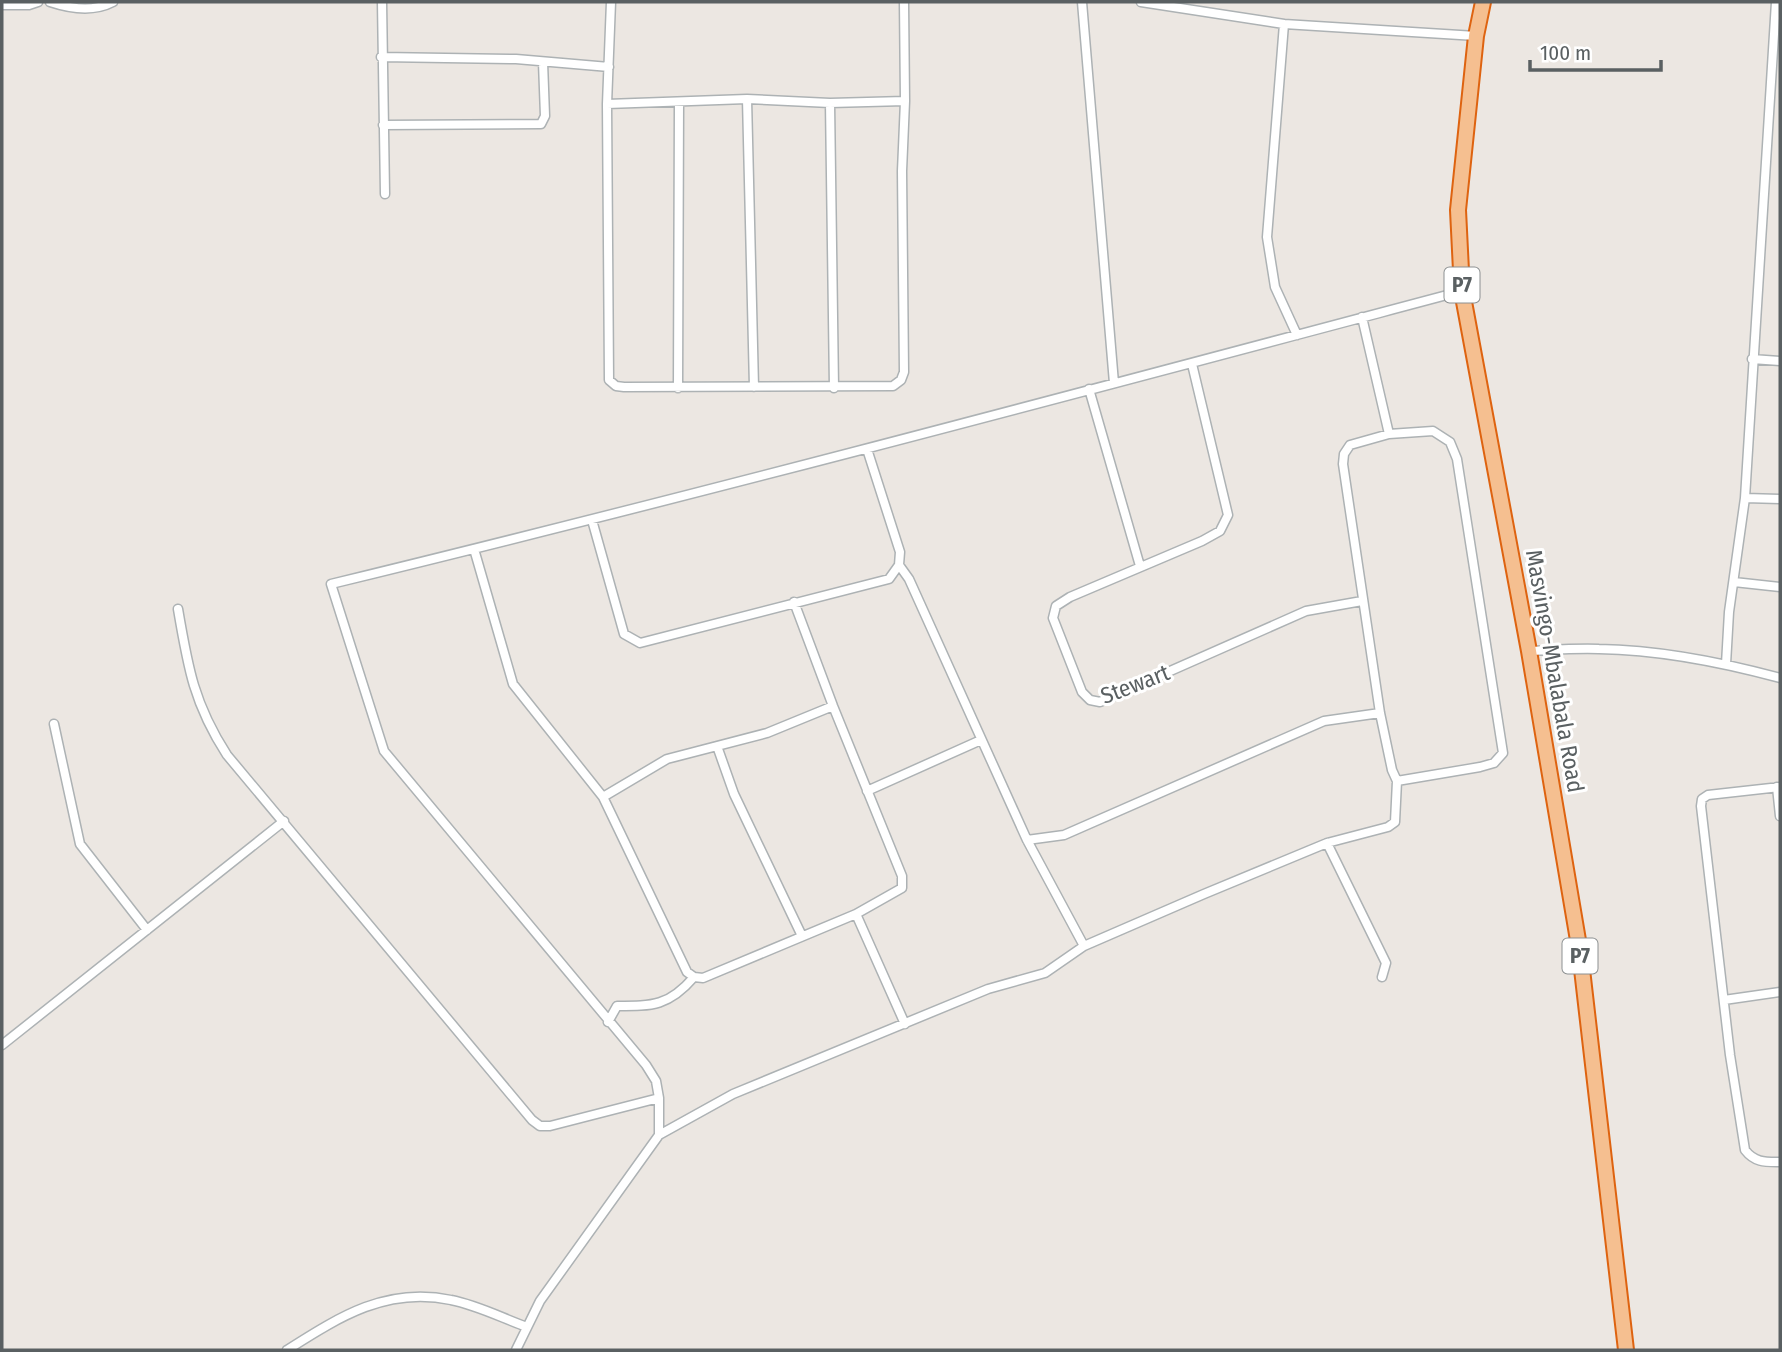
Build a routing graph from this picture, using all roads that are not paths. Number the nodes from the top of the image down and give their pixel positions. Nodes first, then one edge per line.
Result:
1 (38, 2) edge
2 (50, 2) edge
3 (113, 2) edge
4 (382, 2) edge
5 (611, 2) edge
6 (904, 2) edge
7 (1082, 2) edge
8 (1141, 2) edge
9 (1483, 2) edge
10 (1776, 2) edge
11 (2, 5) edge
12 (1284, 23) junction
13 (1476, 36) junction
14 (381, 57) junction
15 (543, 62) junction
16 (609, 67) junction
17 (747, 99) junction
18 (905, 101) junction
19 (679, 102) junction
20 (830, 103) junction
21 (607, 104) junction
22 (383, 125) junction
23 (385, 194) dead end
24 (1462, 291) junction
25 (1362, 317) junction
26 (1297, 335) junction
27 (1752, 359) junction
28 (1780, 361) edge
29 (1192, 364) junction
30 (1114, 383) junction
31 (754, 387) junction
32 (834, 387) junction
33 (678, 388) junction
34 (1089, 389) junction
35 (1389, 434) junction
36 (867, 449) junction
37 (1745, 498) junction
38 (1780, 499) edge
39 (592, 520) junction
40 (474, 549) junction
41 (899, 565) junction
42 (1140, 566) junction
43 (1734, 583) junction
44 (1780, 587) edge
45 (1362, 601) junction
46 (794, 602) junction
47 (178, 609) dead end
48 (1529, 651) junction
49 (1726, 664) junction
50 (1780, 678) edge
51 (833, 706) junction
52 (1380, 713) junction
53 (54, 724) dead end
54 (982, 740) junction
55 (717, 746) junction
56 (1397, 781) junction
57 (1779, 787) edge
58 (867, 791) junction
59 (603, 797) junction
60 (1780, 816) edge
61 (284, 821) junction
62 (1027, 840) junction
63 (1327, 843) junction
64 (856, 914) junction
65 (147, 930) junction
66 (802, 936) junction
67 (1084, 946) junction
68 (694, 977) junction
69 (1382, 977) dead end
70 (1780, 992) edge
71 (1724, 1000) junction
72 (608, 1022) junction
73 (905, 1024) junction
74 (2, 1045) edge
75 (659, 1098) junction
76 (659, 1135) junction
77 (1780, 1162) edge
78 (527, 1327) junction
79 (287, 1350) edge
80 (516, 1350) edge
81 (1626, 1350) edge

1 - 11 street
2 - 3 street
4 - 14 street
5 - 16 street
6 - 18 street
7 - 30 street
8 - 12 street
9 - 13 highway, Masvingo-Mbalabala Road / P7
10 - 27 street
12 - 13 street
12 - 26 street
13 - 24 highway, Masvingo-Mbalabala Road / P7
14 - 15 street
14 - 22 street
15 - 16 street
15 - 22 street
16 - 21 street
17 - 19 street
17 - 20 street
17 - 31 street
18 - 20 street
18 - 32 street
19 - 21 street
19 - 33 street
20 - 32 street
21 - 33 street
22 - 23 street
24 - 25 street
24 - 48 highway, Masvingo-Mbalabala Road / P7
25 - 26 street
25 - 35 street
26 - 29 street
27 - 28 street
27 - 37 street
29 - 30 street
29 - 42 street
30 - 34 street
31 - 32 street
31 - 33 street
34 - 36 street
34 - 42 street
35 - 45 street
35 - 56 street
36 - 39 street
36 - 41 street
37 - 38 street
37 - 43 street
39 - 40 street
39 - 46 street
40 - 59 street
40 - 72 street
41 - 46 street
41 - 54 street
42 - 45 street, Stewart
43 - 44 street
43 - 49 street
45 - 52 street
46 - 51 street
47 - 61 street
48 - 49 street
48 - 81 highway, Masvingo-Mbalabala Road / P7
49 - 50 street
51 - 55 street
51 - 58 street
52 - 56 street
52 - 62 street
53 - 65 street
54 - 58 street
54 - 62 street
55 - 59 street
55 - 66 street
56 - 63 street
57 - 60 street
57 - 71 street
58 - 64 street
59 - 68 street
61 - 65 street
61 - 75 street
62 - 67 street
63 - 67 street
63 - 69 street
64 - 66 street
64 - 73 street
65 - 74 street
66 - 68 street
67 - 73 street
68 - 72 street
70 - 71 street
71 - 77 street
72 - 75 street
73 - 76 street
75 - 76 street
76 - 78 street
78 - 79 street
78 - 80 street

